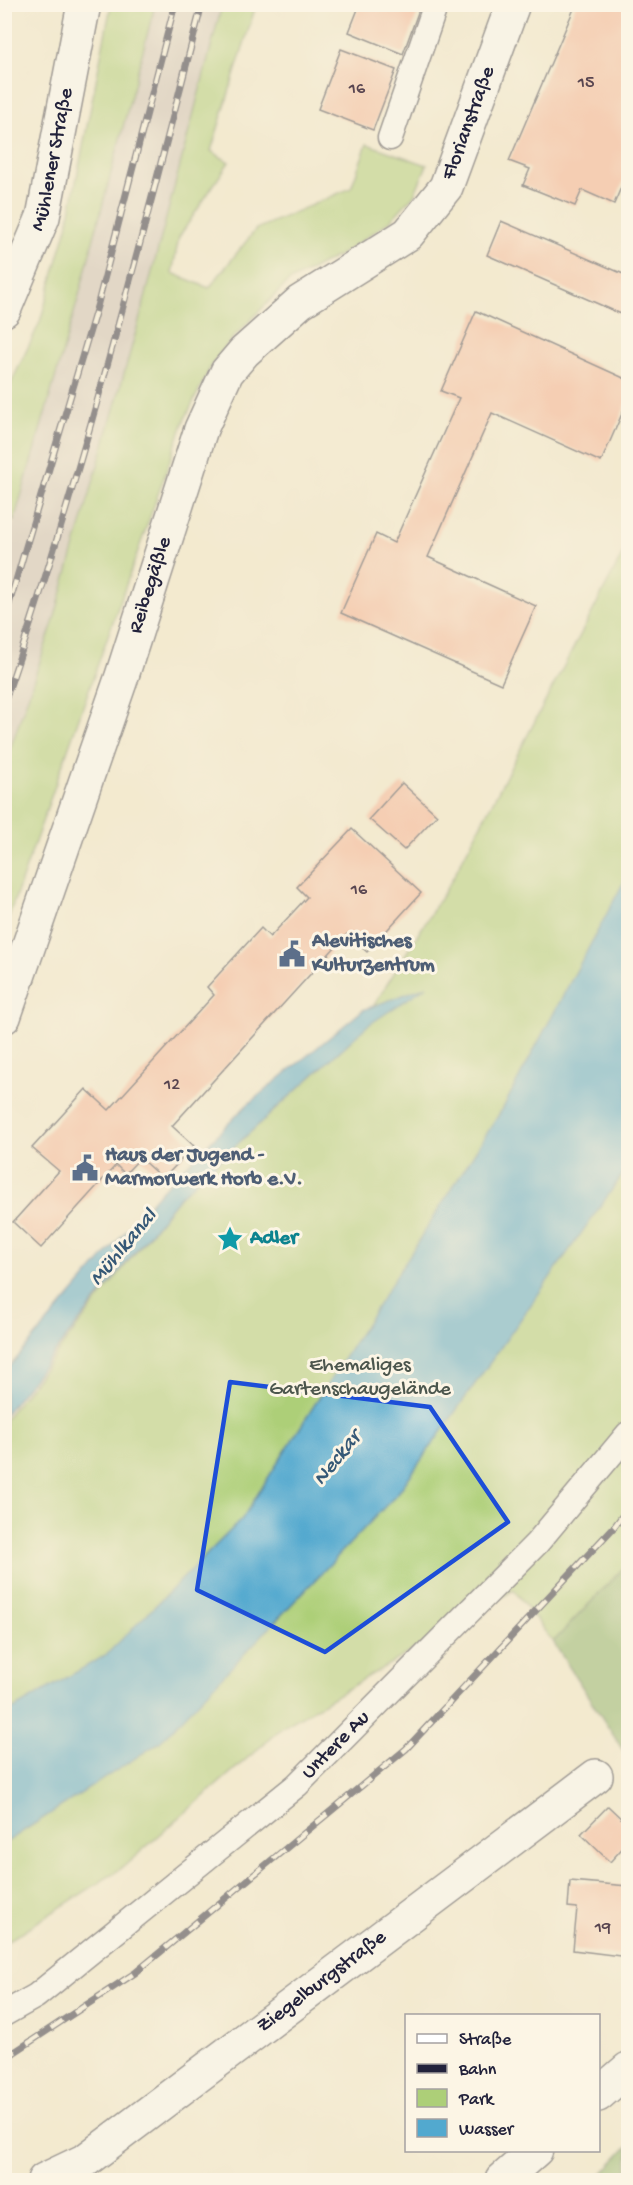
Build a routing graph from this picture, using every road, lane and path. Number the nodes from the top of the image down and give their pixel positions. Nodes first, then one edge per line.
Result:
1 (84, 4) edge
2 (436, 4) edge
3 (513, 4) edge
4 (390, 138) dead end
5 (408, 234) joint
6 (4, 310) edge
7 (4, 1017) edge
8 (628, 1434) edge
9 (596, 1776) dead end
10 (4, 2014) edge
11 (628, 2069) edge
12 (600, 2093) edge
13 (535, 2152) edge
14 (82, 2170) edge
15 (44, 2181) edge
16 (502, 2181) edge

1 - 6 street, Mühlener Straße
2 - 4 lane
3 - 5 street, Florianstraße
5 - 7 street, Reibegäßle
8 - 10 lane, Untere Au
9 - 14 street, Ziegelburgstraße
11 - 12 street
13 - 16 street
14 - 15 street, Ziegelburgstraße

